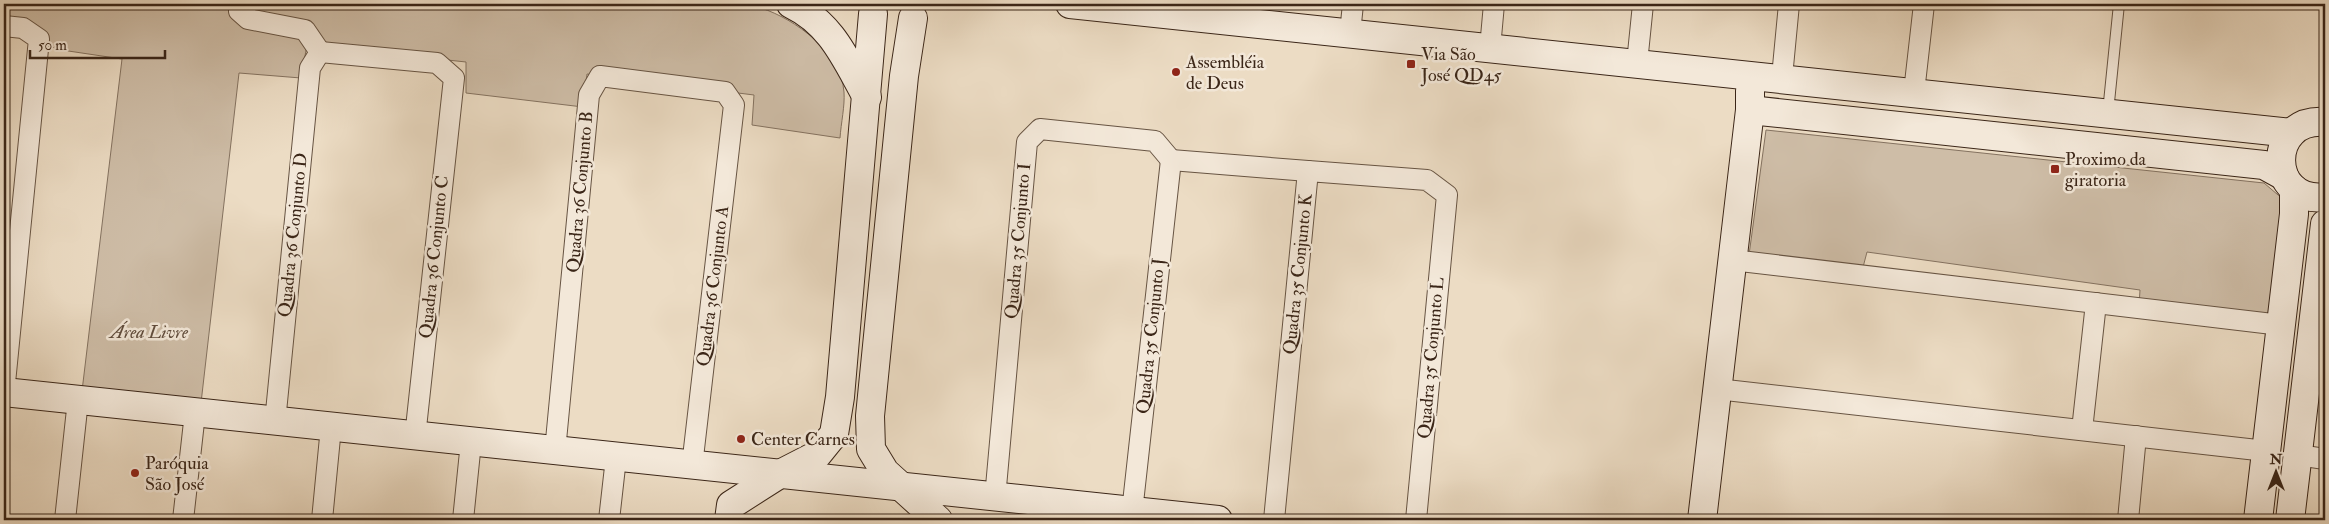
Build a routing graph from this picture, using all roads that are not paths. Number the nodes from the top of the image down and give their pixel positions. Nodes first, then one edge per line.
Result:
1 (240, 4) edge
2 (791, 4) edge
3 (1070, 4) edge
4 (1353, 4) edge
5 (1494, 4) edge
6 (1643, 4) edge
7 (1789, 4) edge
8 (1924, 4) edge
9 (2119, 4) edge
10 (867, 6) edge
11 (1203, 10) edge
12 (919, 11) edge
13 (4, 26) edge
14 (1350, 32) junction
15 (1490, 48) junction
16 (320, 52) junction
17 (1637, 62) junction
18 (1750, 74) junction
19 (1782, 78) junction
20 (1914, 92) junction
21 (867, 97) junction
22 (734, 105) joint
23 (1750, 110) junction
24 (2108, 113) junction
25 (2325, 122) edge
26 (2291, 133) junction
27 (1171, 160) junction
28 (1308, 171) junction
29 (2289, 182) junction
30 (1447, 195) joint
31 (2325, 197) edge
32 (2325, 224) edge
33 (1732, 260) junction
34 (2096, 303) junction
35 (848, 312) junction
36 (880, 317) junction
37 (2281, 325) junction
38 (1717, 389) junction
39 (4, 392) edge
40 (78, 400) junction
41 (195, 413) junction
42 (275, 422) junction
43 (331, 427) junction
44 (2082, 430) junction
45 (2136, 436) junction
46 (415, 437) junction
47 (471, 442) junction
48 (555, 451) junction
49 (2266, 451) junction
50 (2298, 455) junction
51 (616, 458) junction
52 (2325, 458) edge
53 (699, 467) junction
54 (778, 475) junction
55 (905, 489) junction
56 (987, 497) junction
57 (1132, 512) junction
58 (730, 513) edge
59 (1076, 513) edge
60 (65, 520) edge
61 (183, 520) edge
62 (322, 520) edge
63 (463, 520) edge
64 (609, 520) edge
65 (938, 520) edge
66 (949, 520) edge
67 (1212, 520) edge
68 (1218, 520) edge
69 (1274, 520) edge
70 (1416, 520) edge
71 (1702, 520) edge
72 (2128, 520) edge
73 (2258, 520) edge
74 (2290, 520) edge

1 - 16 street
2 - 21 street
3 - 11 street
4 - 14 street
5 - 15 street
6 - 17 street
7 - 19 street
8 - 20 street
9 - 24 lane
10 - 12 street
10 - 21 street
11 - 14 street
12 - 36 street
13 - 39 street
14 - 15 street
15 - 17 street
16 - 42 street, Quadra 36 Conjunto D
16 - 46 street, Quadra 36 Conjunto C
17 - 18 street
18 - 19 street
18 - 23 street
19 - 20 street
20 - 24 street
21 - 35 street
22 - 48 street, Quadra 36 Conjunto B
22 - 53 street, Quadra 36 Conjunto A
23 - 29 street
23 - 33 street
24 - 26 street
25 - 26 street
26 - 29 street
27 - 28 street
27 - 56 street, Quadra 35 Conjunto I
27 - 57 street, Quadra 35 Conjunto J
28 - 30 street, Quadra 35 Conjunto K
28 - 69 street, Quadra 35 Conjunto K
29 - 31 street
29 - 37 street
30 - 70 street, Quadra 35 Conjunto L
32 - 50 street
33 - 34 street
33 - 38 street
34 - 37 street
34 - 44 street
35 - 36 street
35 - 54 street
36 - 55 street
37 - 49 street
38 - 44 street
38 - 71 street
39 - 40 street
40 - 41 street
40 - 60 street
41 - 42 street
41 - 61 street
42 - 43 street
43 - 46 street
43 - 62 street
44 - 45 street
45 - 49 street
45 - 72 street
46 - 47 street
47 - 48 street
47 - 63 street
48 - 51 street
49 - 73 street
50 - 52 street
50 - 74 street
51 - 53 street
51 - 64 street
53 - 54 street
53 - 58 street
54 - 55 street
54 - 58 street
55 - 56 street
55 - 65 street
56 - 59 street
56 - 66 street
57 - 59 street
57 - 67 street
67 - 68 street

